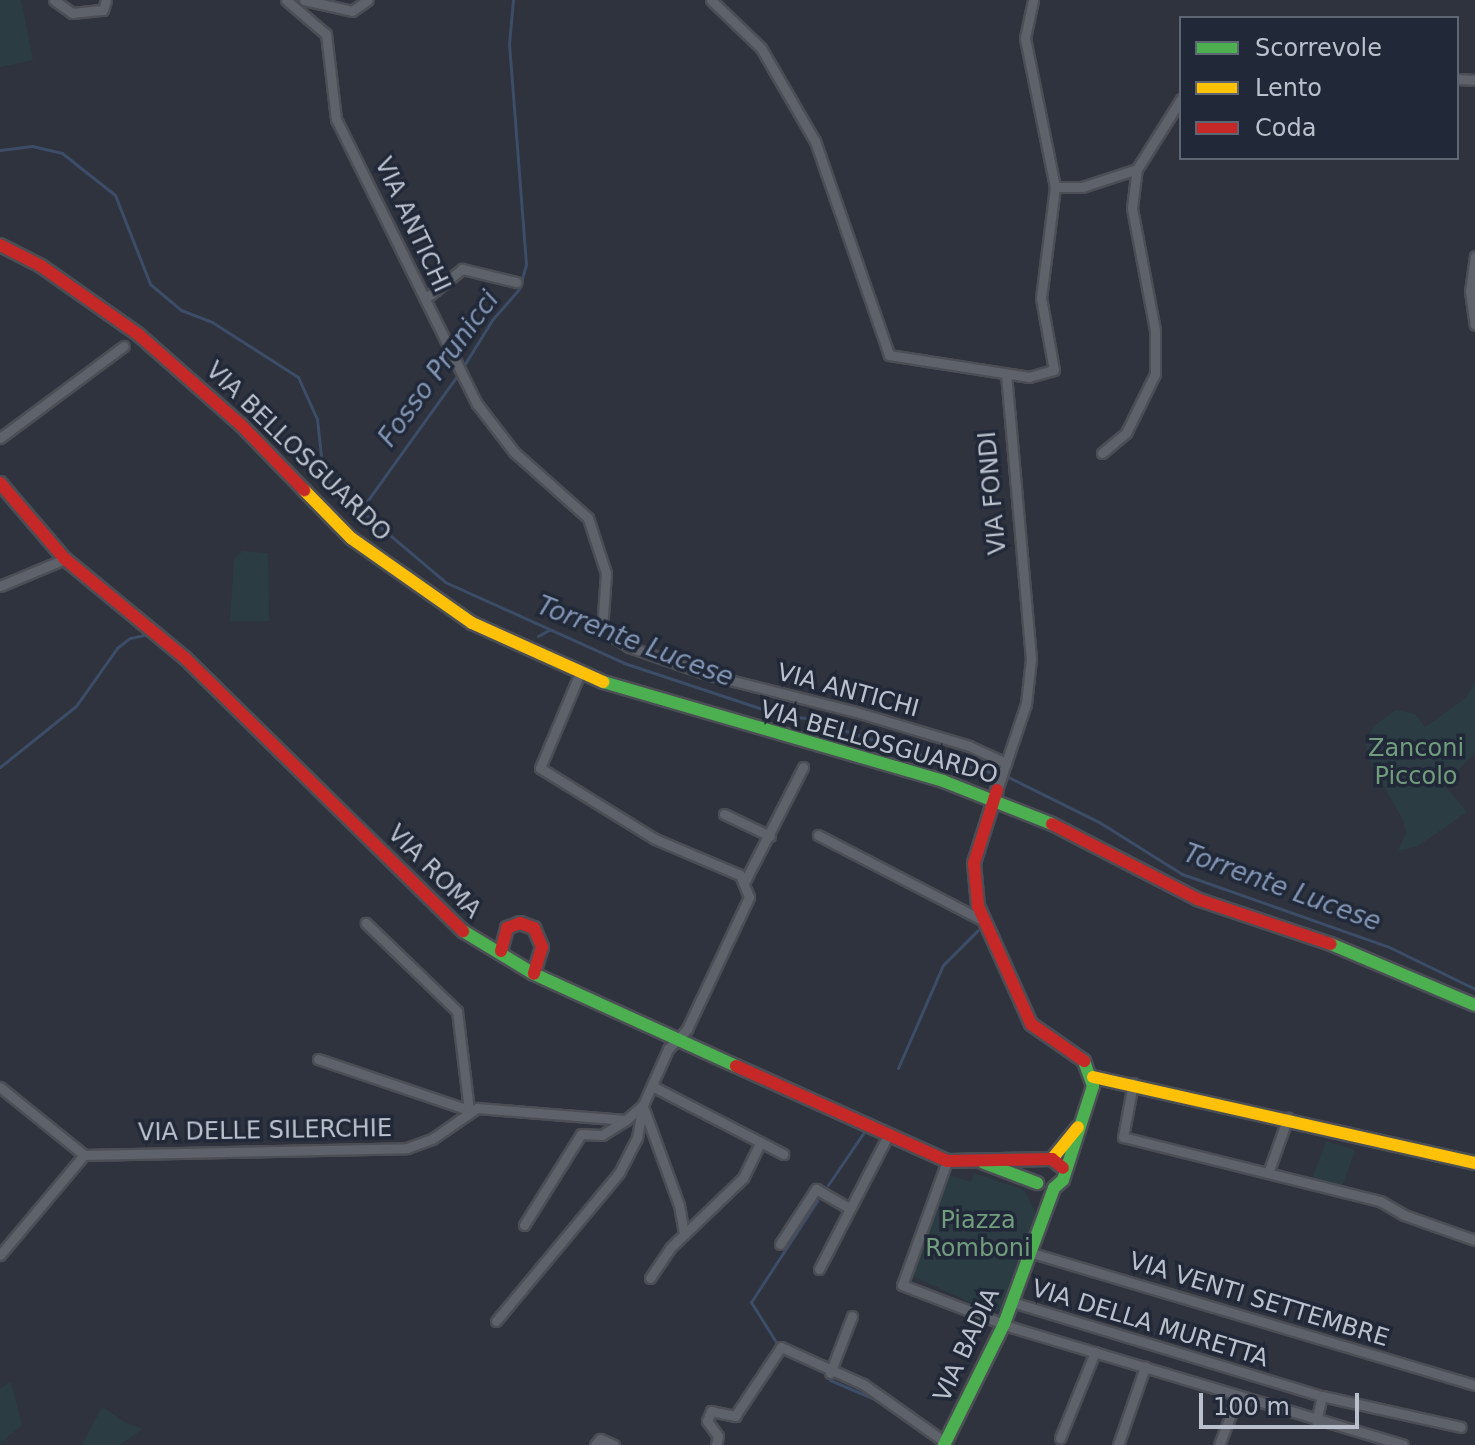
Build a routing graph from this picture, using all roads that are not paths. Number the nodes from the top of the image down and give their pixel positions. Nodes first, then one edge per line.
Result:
1 (54, 0) edge
2 (106, 0) edge
3 (286, 0) edge
4 (304, 0) edge
5 (368, 0) edge
6 (711, 0) edge
7 (1033, 0) edge
8 (1179, 102) edge
9 (1137, 169) junction
10 (1055, 187) junction
11 (0, 245) edge
12 (1475, 256) edge
13 (516, 282) dead end
14 (425, 299) junction
15 (1475, 325) edge
16 (124, 346) dead end
17 (1006, 374) junction
18 (0, 438) edge
19 (1102, 453) dead end
20 (0, 483) edge
21 (65, 559) junction
22 (0, 586) edge
23 (579, 675) junction
24 (1006, 763) junction
25 (803, 767) dead end
26 (995, 794) junction
27 (724, 814) dead end
28 (818, 835) dead end
29 (770, 836) junction
30 (745, 881) junction
31 (984, 921) junction
32 (366, 923) dead end
33 (500, 946) junction
34 (536, 960) junction
35 (523, 966) junction
36 (534, 974) junction
37 (1475, 1005) edge
38 (677, 1040) junction
39 (318, 1059) dead end
40 (1093, 1077) junction
41 (1133, 1083) junction
42 (652, 1086) junction
43 (0, 1087) edge
44 (643, 1105) junction
45 (469, 1110) junction
46 (1288, 1117) junction
47 (626, 1120) junction
48 (1081, 1125) junction
49 (887, 1137) junction
50 (760, 1143) junction
51 (783, 1154) dead end
52 (84, 1155) junction
53 (1047, 1159) junction
54 (977, 1160) junction
55 (947, 1161) junction
56 (1475, 1163) edge
57 (1063, 1168) junction
58 (1268, 1173) junction
59 (1044, 1186) junction
60 (850, 1209) junction
61 (524, 1225) dead end
62 (684, 1234) junction
63 (1475, 1240) edge
64 (780, 1244) dead end
65 (1032, 1253) junction
66 (0, 1255) edge
67 (819, 1269) dead end
68 (650, 1278) dead end
69 (1012, 1302) junction
70 (852, 1316) dead end
71 (496, 1321) dead end
72 (1004, 1324) junction
73 (1095, 1352) junction
74 (1145, 1367) junction
75 (830, 1373) junction
76 (1475, 1385) edge
77 (1238, 1396) junction
78 (1322, 1396) junction
79 (1316, 1421) junction
80 (1461, 1427) dead end
81 (1364, 1434) junction
82 (1060, 1438) dead end
83 (944, 1444) edge
84 (595, 1445) edge
85 (614, 1445) edge
86 (716, 1445) edge
87 (1118, 1445) edge
88 (1219, 1445) edge
89 (1360, 1445) edge
90 (1403, 1445) edge

1 - 2 street
3 - 14 street, VIA ANTICHI
4 - 5 street
6 - 17 street
7 - 10 street
8 - 9 street
9 - 10 street
9 - 19 street
10 - 17 street
11 - 23 street, VIA BELLOSGUARDO
12 - 15 street
13 - 14 street
14 - 24 street, VIA ANTICHI
16 - 18 street
17 - 24 street, VIA FONDI
20 - 21 street, VIA ROMA
21 - 22 street
21 - 33 street, VIA ROMA
23 - 26 street, VIA BELLOSGUARDO
23 - 30 street
24 - 26 street, VIA FONDI
25 - 29 street
26 - 31 street, VIA FONDI
26 - 37 street, VIA BELLOSGUARDO
27 - 29 street
28 - 31 street
29 - 30 street
30 - 38 street
31 - 40 street, VIA FONDI
32 - 45 street
33 - 34 street, VIA ROMA
33 - 35 street
34 - 35 street
34 - 36 street, VIA ROMA
35 - 36 street
36 - 38 street
38 - 42 street
38 - 49 street
39 - 45 street
40 - 41 street
40 - 48 street, VIA BADIA
41 - 46 street
41 - 58 street
42 - 44 street
42 - 50 street
43 - 52 street
44 - 47 street
44 - 62 street
44 - 71 street
45 - 47 street
45 - 52 street, VIA DELLE SILERCHIE
46 - 56 street
46 - 58 street
47 - 61 street
48 - 53 street, VIA BADIA
48 - 57 street, VIA BADIA
49 - 55 street
49 - 60 street
50 - 51 street
50 - 62 street
52 - 66 street
53 - 54 street
53 - 57 street
53 - 59 street, VIA BADIA
54 - 55 street
54 - 59 street
55 - 72 street
57 - 59 street, VIA BADIA
58 - 63 street
59 - 65 street, VIA BADIA
60 - 64 street
60 - 67 street
62 - 68 street
65 - 69 street, VIA BADIA
65 - 76 street, VIA VENTI SETTEMBRE
69 - 72 street, VIA BADIA
69 - 78 street, VIA DELLA MURETTA
70 - 75 street
72 - 73 street
72 - 83 street, VIA BADIA
73 - 74 street
73 - 82 street
74 - 77 street
74 - 87 street
75 - 83 street
75 - 86 street
77 - 79 street
77 - 88 street
78 - 79 street
78 - 80 street, VIA DELLA MURETTA
79 - 81 street
81 - 89 street
81 - 90 street
84 - 85 street

